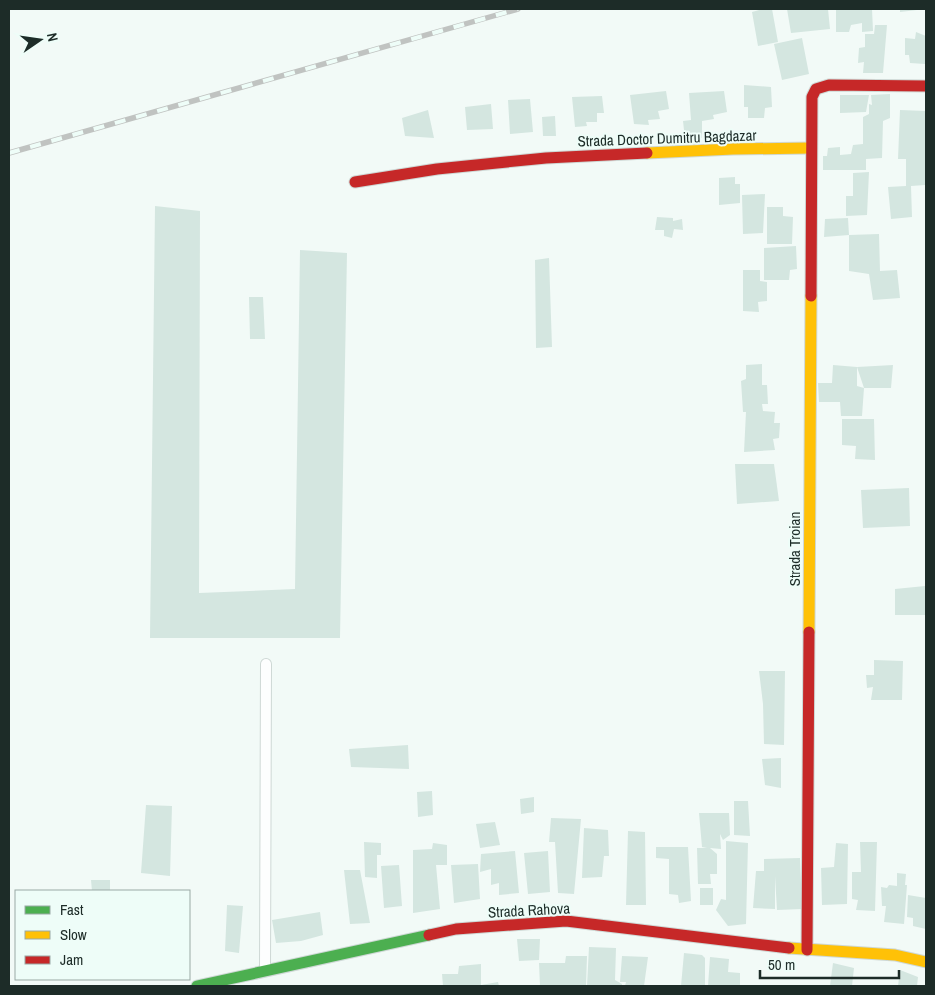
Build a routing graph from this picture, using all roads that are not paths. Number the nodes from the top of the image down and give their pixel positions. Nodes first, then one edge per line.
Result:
1 (926, 86) edge
2 (811, 148) junction
3 (355, 182) dead end
4 (266, 664) dead end
5 (807, 950) junction
6 (926, 962) edge
7 (265, 972) junction
8 (197, 986) edge

1 - 2 street
2 - 3 street, Strada Doctor Dumitru Bagdazar
2 - 5 street, Strada Troian
4 - 7 lane
5 - 6 street, Strada Rahova
5 - 7 street, Strada Rahova
7 - 8 street, Strada Rahova

